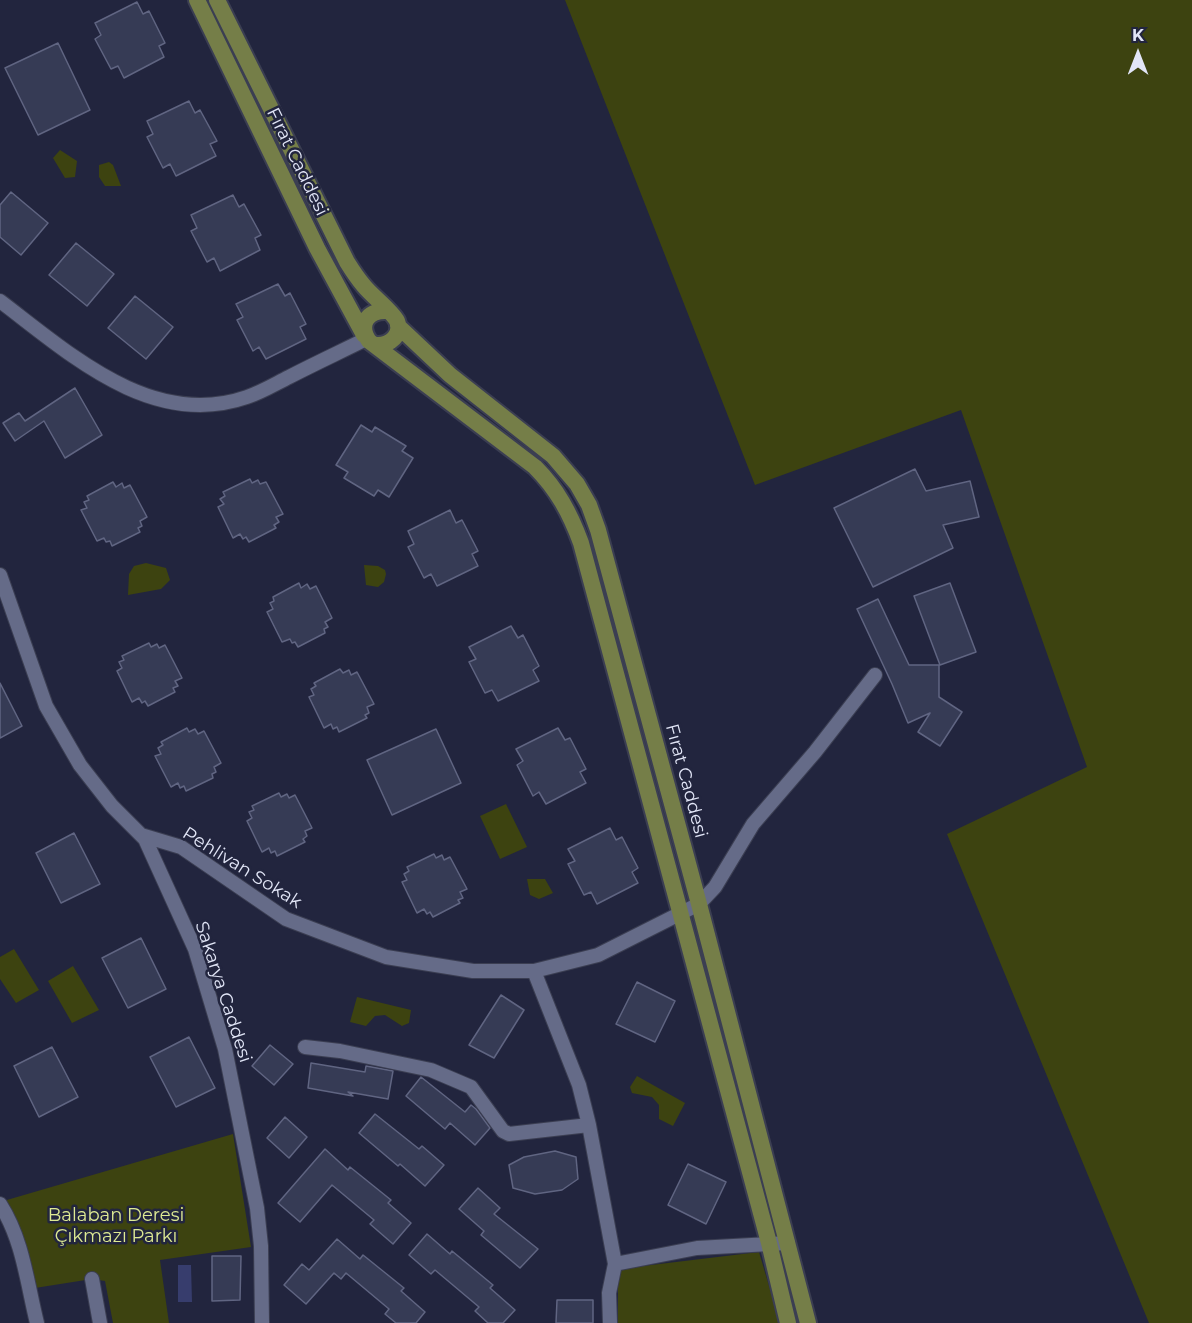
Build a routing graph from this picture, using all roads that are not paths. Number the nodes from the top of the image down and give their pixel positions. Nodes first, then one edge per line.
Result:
1 (197, 0) edge
2 (217, 0) edge
3 (0, 301) edge
4 (387, 311) junction
5 (398, 326) junction
6 (371, 342) junction
7 (0, 574) edge
8 (875, 675) dead end
9 (141, 835) junction
10 (699, 904) junction
11 (680, 915) junction
12 (534, 971) junction
13 (305, 1047) dead end
14 (589, 1125) junction
15 (0, 1204) edge
16 (769, 1243) junction
17 (788, 1243) junction
18 (615, 1264) junction
19 (92, 1279) dead end
20 (37, 1323) edge
21 (100, 1323) edge
22 (262, 1323) edge
23 (610, 1323) edge
24 (788, 1323) edge
25 (808, 1323) edge

1 - 6 main road, Fırat Caddesi
2 - 4 main road, Fırat Caddesi
3 - 6 street
4 - 5 main road
4 - 6 main road
5 - 6 main road
5 - 10 main road, Fırat Caddesi
6 - 11 main road, Fırat Caddesi
7 - 9 street, Sakarya Caddesi
8 - 10 street, Pehlivan Sokak
9 - 12 street, Pehlivan Sokak
9 - 22 street, Sakarya Caddesi
10 - 11 street, Pehlivan Sokak
10 - 17 main road, Fırat Caddesi
11 - 12 street, Pehlivan Sokak
11 - 16 main road, Fırat Caddesi
12 - 14 street
13 - 14 street
14 - 18 street
15 - 20 street
16 - 17 street
16 - 18 street
16 - 24 main road, Fırat Caddesi
17 - 25 main road, Fırat Caddesi
18 - 23 street
19 - 21 street

